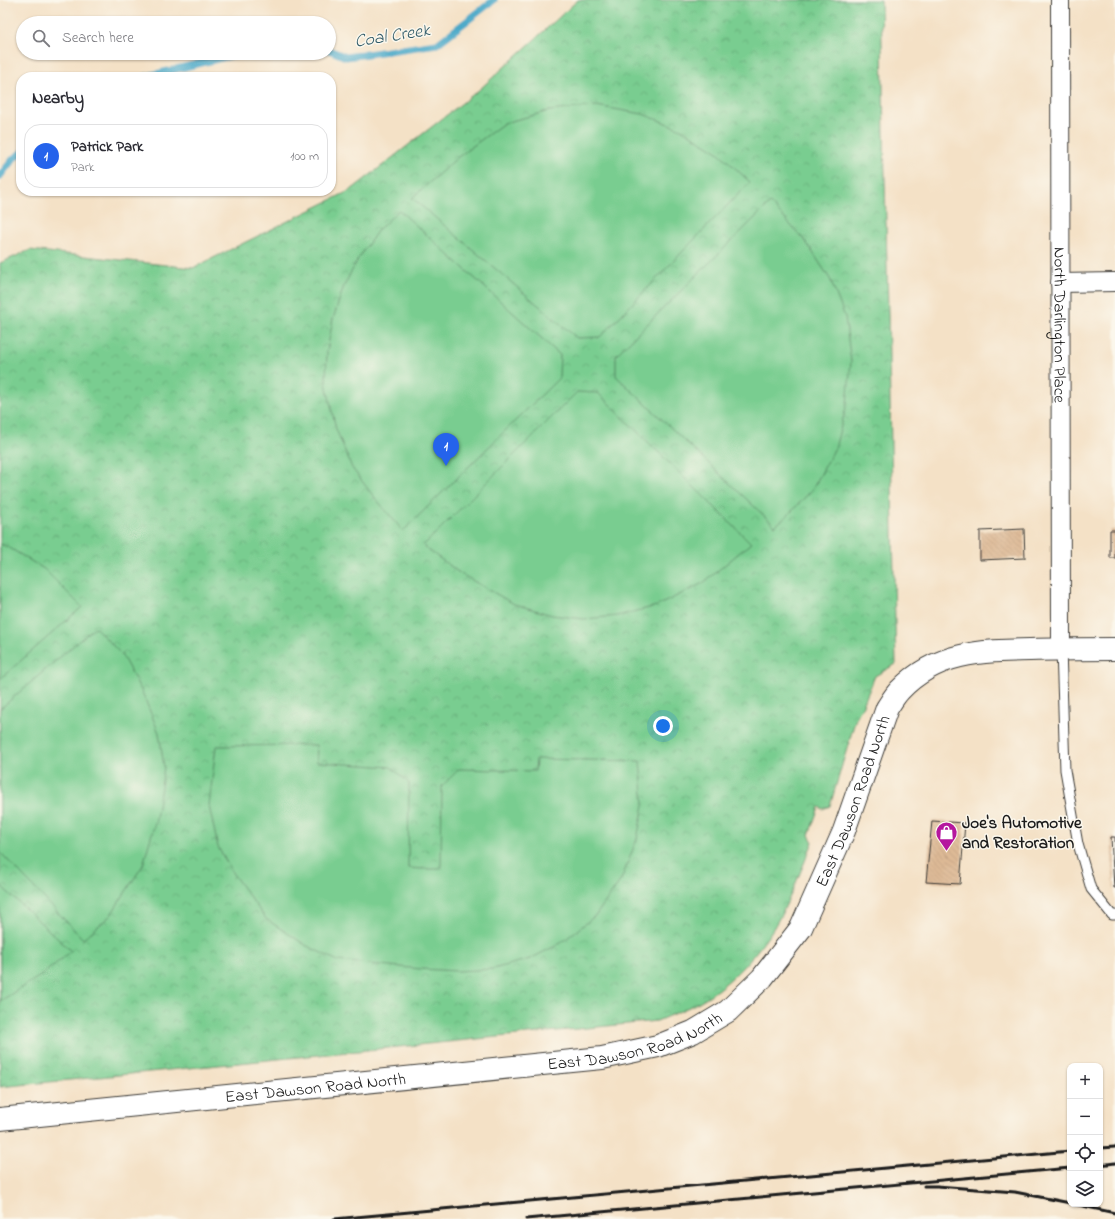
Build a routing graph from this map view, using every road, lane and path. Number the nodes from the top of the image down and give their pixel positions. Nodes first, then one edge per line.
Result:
1 (1060, 0) edge
2 (1115, 282) edge
3 (1060, 283) junction
4 (1061, 649) junction
5 (1115, 649) edge
6 (1115, 915) edge
7 (0, 1119) edge

1 - 3 street, North Darlington Place
2 - 3 street
3 - 4 street, North Darlington Place
4 - 5 street, East Dawson Road North
4 - 6 lane
4 - 7 street, East Dawson Road North

